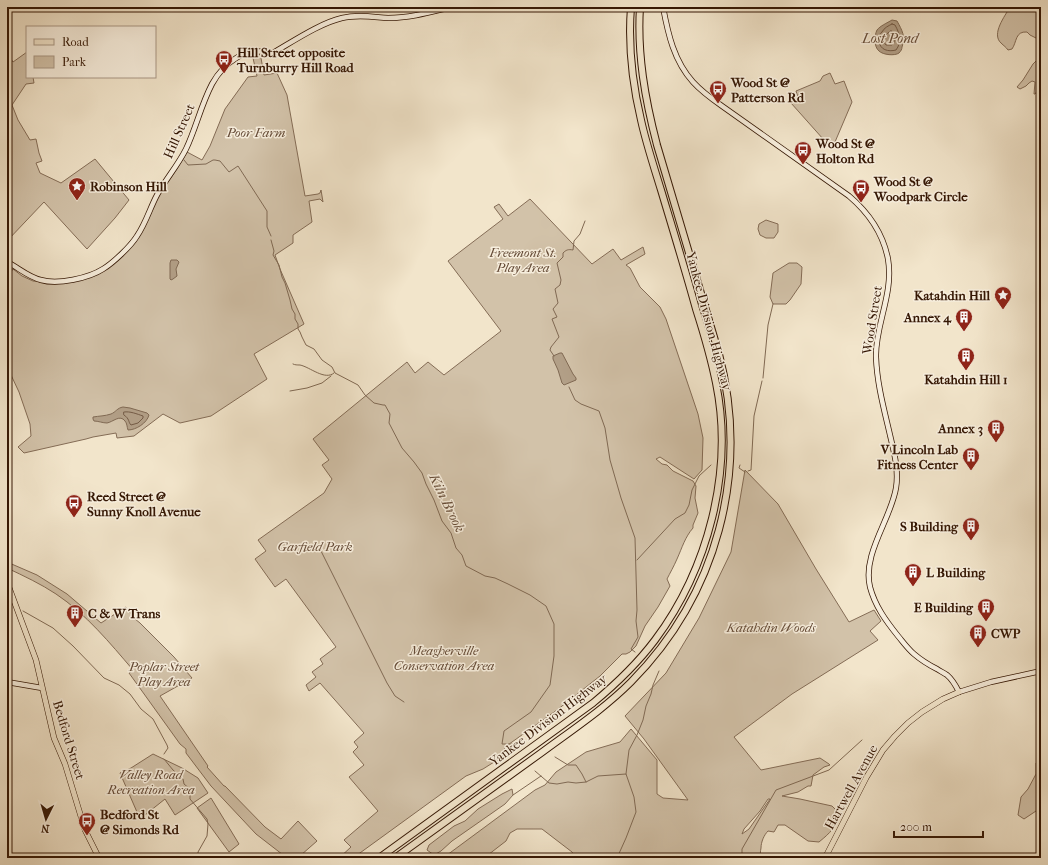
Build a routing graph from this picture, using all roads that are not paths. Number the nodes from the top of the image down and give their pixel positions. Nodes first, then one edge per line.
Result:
1 (452, 7) edge
2 (631, 7) edge
3 (640, 7) edge
4 (663, 7) edge
5 (7, 262) edge
6 (7, 582) edge
7 (1041, 672) edge
8 (7, 682) edge
9 (42, 688) junction
10 (959, 692) junction
11 (99, 858) edge
12 (379, 858) edge
13 (396, 858) edge
14 (825, 858) edge

1 - 5 street, Hill Street
2 - 12 highway, Yankee Division Highway
3 - 13 highway, Yankee Division Highway
4 - 10 street, Wood Street
6 - 9 main road, Bedford Street
7 - 10 street, Hartwell Avenue
8 - 9 street
9 - 11 main road, Bedford Street
10 - 14 main road, Hartwell Avenue

